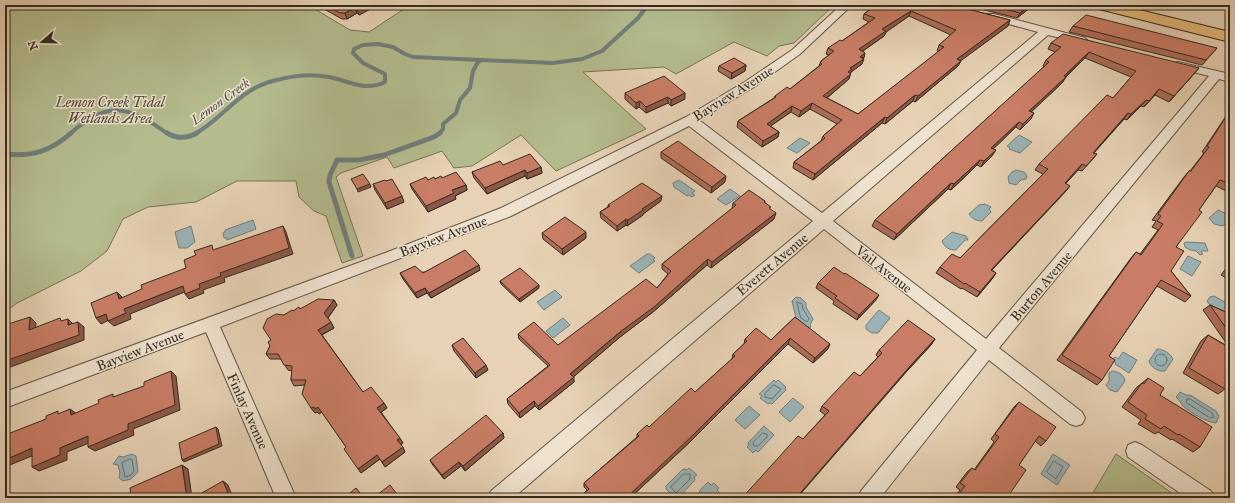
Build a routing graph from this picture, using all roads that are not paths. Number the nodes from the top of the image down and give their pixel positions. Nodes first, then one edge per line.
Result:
1 (847, 5) edge
2 (1100, 5) edge
3 (977, 13) edge
4 (1046, 31) junction
5 (1230, 37) edge
6 (1092, 43) edge
7 (1170, 63) edge
8 (1216, 75) junction
9 (1230, 78) edge
10 (690, 120) junction
11 (823, 221) junction
12 (210, 324) junction
13 (987, 350) junction
14 (5, 400) edge
15 (1076, 418) dead end
16 (1135, 451) dead end
17 (286, 498) edge
18 (498, 498) edge
19 (868, 498) edge
20 (1204, 498) edge

1 - 10 street, Bayview Avenue
2 - 5 main road
3 - 4 street
4 - 6 street
4 - 11 street, Everett Avenue
7 - 8 street
8 - 9 street
8 - 13 street, Burton Avenue
10 - 11 street, Vail Avenue
10 - 12 street, Bayview Avenue
11 - 13 street, Vail Avenue
11 - 18 street, Everett Avenue
12 - 14 street, Bayview Avenue
12 - 17 street, Finlay Avenue
13 - 15 street, Vail Avenue
13 - 19 street, Burton Avenue
16 - 20 street

